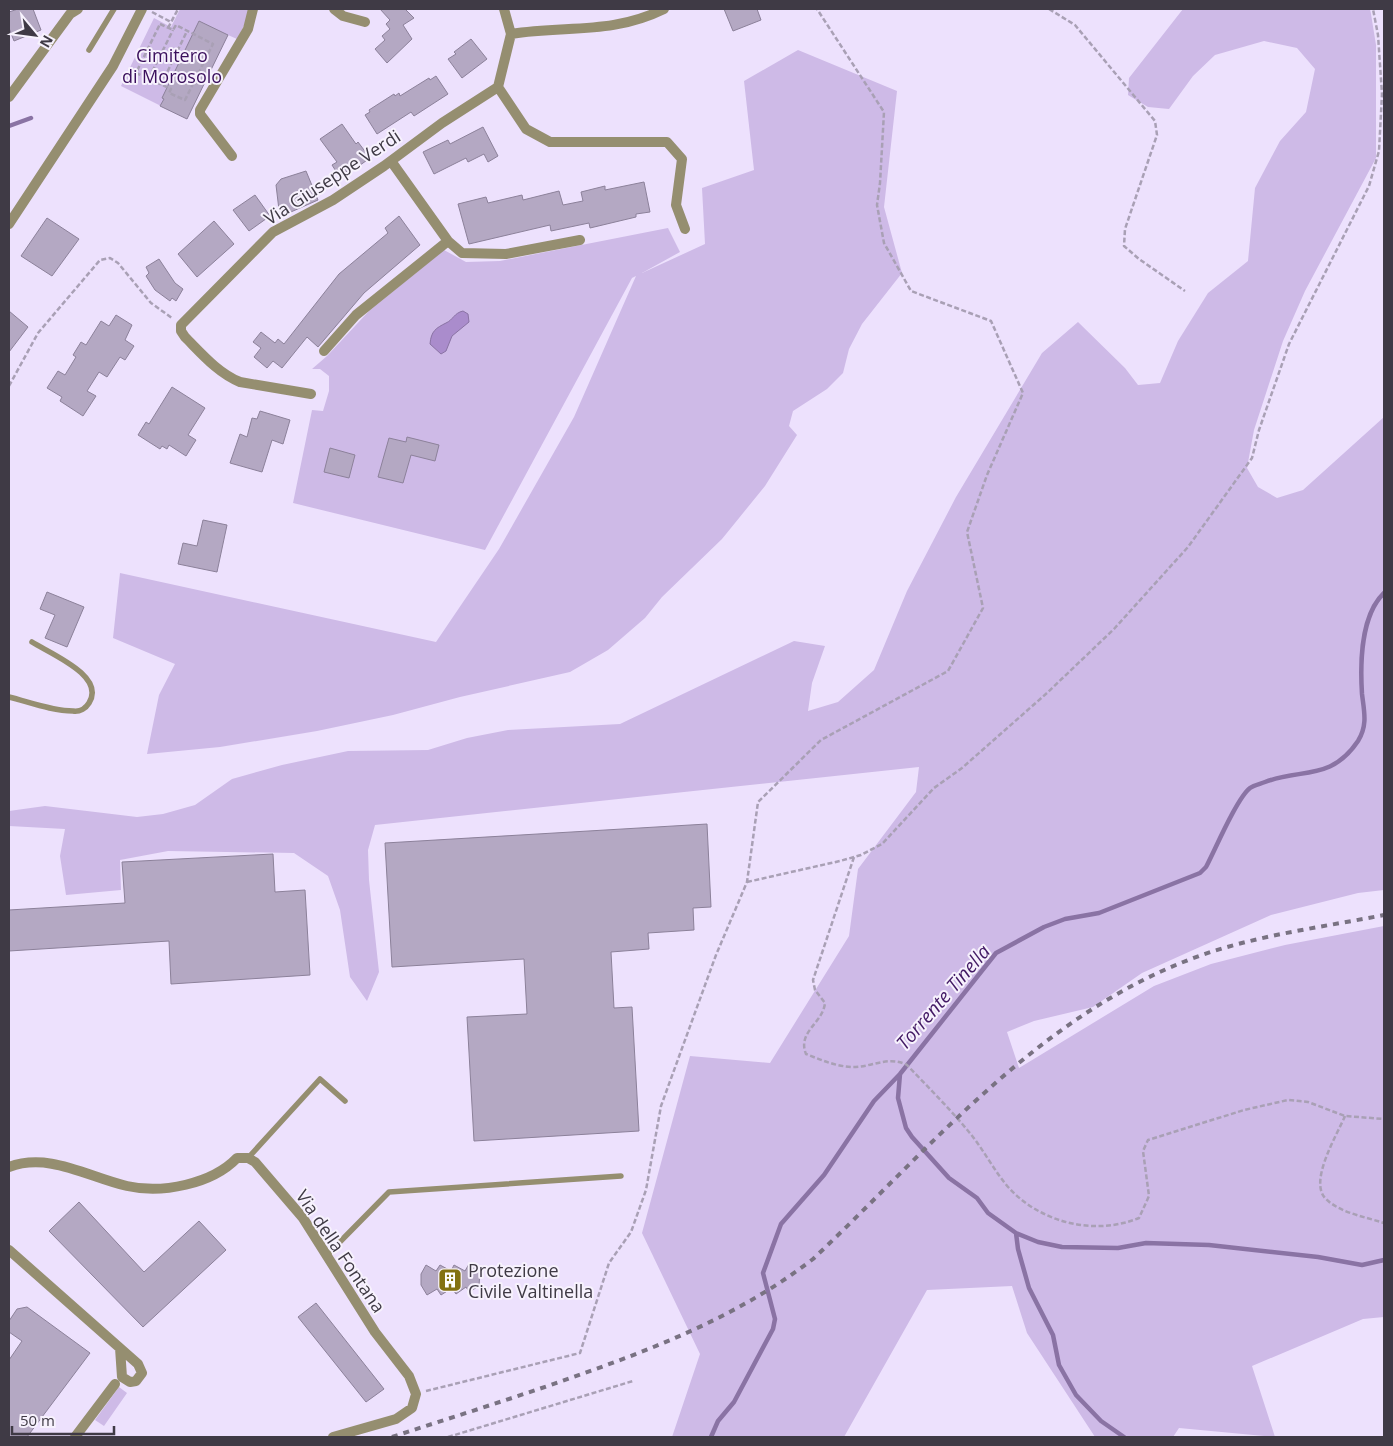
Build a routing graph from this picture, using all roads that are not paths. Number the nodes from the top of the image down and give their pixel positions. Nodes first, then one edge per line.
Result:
1 (78, 9) edge
2 (114, 9) edge
3 (144, 9) edge
4 (253, 9) edge
5 (334, 9) edge
6 (504, 9) edge
7 (664, 9) edge
8 (365, 22) dead end
9 (511, 34) junction
10 (89, 50) dead end
11 (498, 87) junction
12 (9, 97) edge
13 (232, 156) dead end
14 (391, 161) junction
15 (9, 224) edge
16 (685, 229) dead end
17 (580, 240) dead end
18 (448, 241) junction
19 (324, 351) dead end
20 (311, 394) dead end
21 (32, 642) dead end
22 (9, 697) edge
23 (345, 1101) dead end
24 (248, 1158) junction
25 (9, 1167) edge
26 (621, 1176) dead end
27 (9, 1250) edge
28 (328, 1254) junction
29 (120, 1348) dead end
30 (115, 1384) dead end
31 (75, 1437) edge
32 (333, 1437) edge

1 - 12 street
2 - 10 lane
3 - 15 street
4 - 13 street
5 - 8 street
6 - 9 street
7 - 9 street
9 - 11 street
11 - 14 street, Via Giuseppe Verdi
11 - 16 street
14 - 18 street
14 - 20 street, Via Giuseppe Verdi
17 - 18 street
18 - 19 street
21 - 22 lane
23 - 24 lane
24 - 25 street
24 - 28 street, Via della Fontana
26 - 28 lane
27 - 29 street
28 - 32 street, Via della Fontana
30 - 31 street

